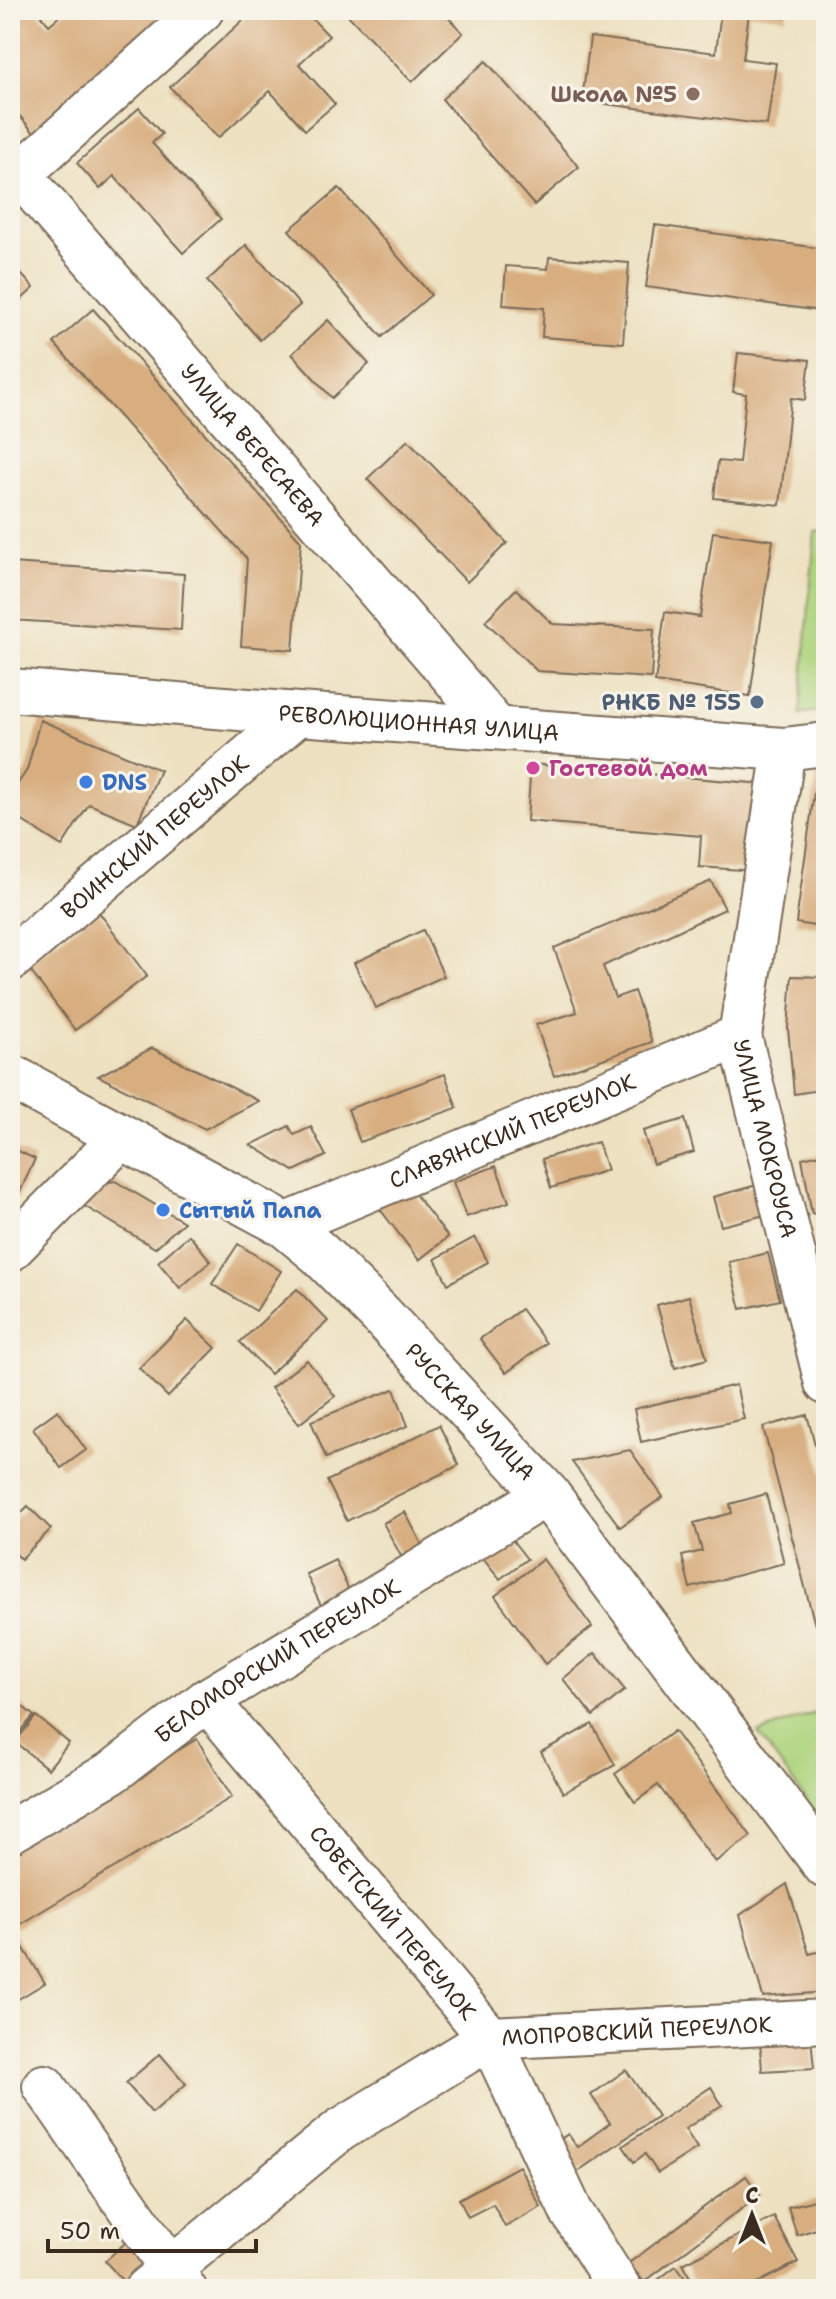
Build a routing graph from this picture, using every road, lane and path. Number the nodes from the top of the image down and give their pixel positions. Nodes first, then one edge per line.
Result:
1 (202, 10) edge
2 (13, 173) edge
3 (10, 690) edge
4 (298, 714) junction
5 (496, 727) junction
6 (826, 744) edge
7 (784, 749) junction
8 (10, 960) edge
9 (740, 1036) junction
10 (10, 1076) edge
11 (122, 1137) junction
12 (285, 1225) junction
13 (10, 1250) edge
14 (826, 1383) edge
15 (547, 1494) junction
16 (207, 1700) junction
17 (10, 1832) edge
18 (826, 1866) edge
19 (826, 2021) edge
20 (490, 2038) junction
21 (44, 2086) dead end
22 (167, 2282) edge
23 (620, 2289) edge

1 - 2 street
2 - 5 street, УЛИЦА ВЕРЕСАЕВА
3 - 4 street, РЕВОЛЮЦИОННАЯ УЛИЦА
4 - 5 street, РЕВОЛЮЦИОННАЯ УЛИЦА
4 - 8 street, ВОИНСКИЙ ПЕРЕУЛОК
5 - 7 street, РЕВОЛЮЦИОННАЯ УЛИЦА
6 - 7 street, РЕВОЛЮЦИОННАЯ УЛИЦА
7 - 9 street, УЛИЦА МОКРОУСА
9 - 12 street, СЛАВЯНСКИЙ ПЕРЕУЛОК
9 - 14 street, УЛИЦА МОКРОУСА
10 - 11 main road, РУССКАЯ УЛИЦА
11 - 12 main road, РУССКАЯ УЛИЦА
11 - 13 street
12 - 15 main road, РУССКАЯ УЛИЦА
15 - 16 street, БЕЛОМОРСКИЙ ПЕРЕУЛОК
15 - 18 main road, РУССКАЯ УЛИЦА
16 - 17 street, БЕЛОМОРСКИЙ ПЕРЕУЛОК
16 - 20 street, СОВЕТСКИЙ ПЕРЕУЛОК
19 - 20 street, МОПРОВСКИЙ ПЕРЕУЛОК
20 - 22 street, МОПРОВСКИЙ ПЕРЕУЛОК
20 - 23 street, СОВЕТСКИЙ ПЕРЕУЛОК
21 - 22 street

